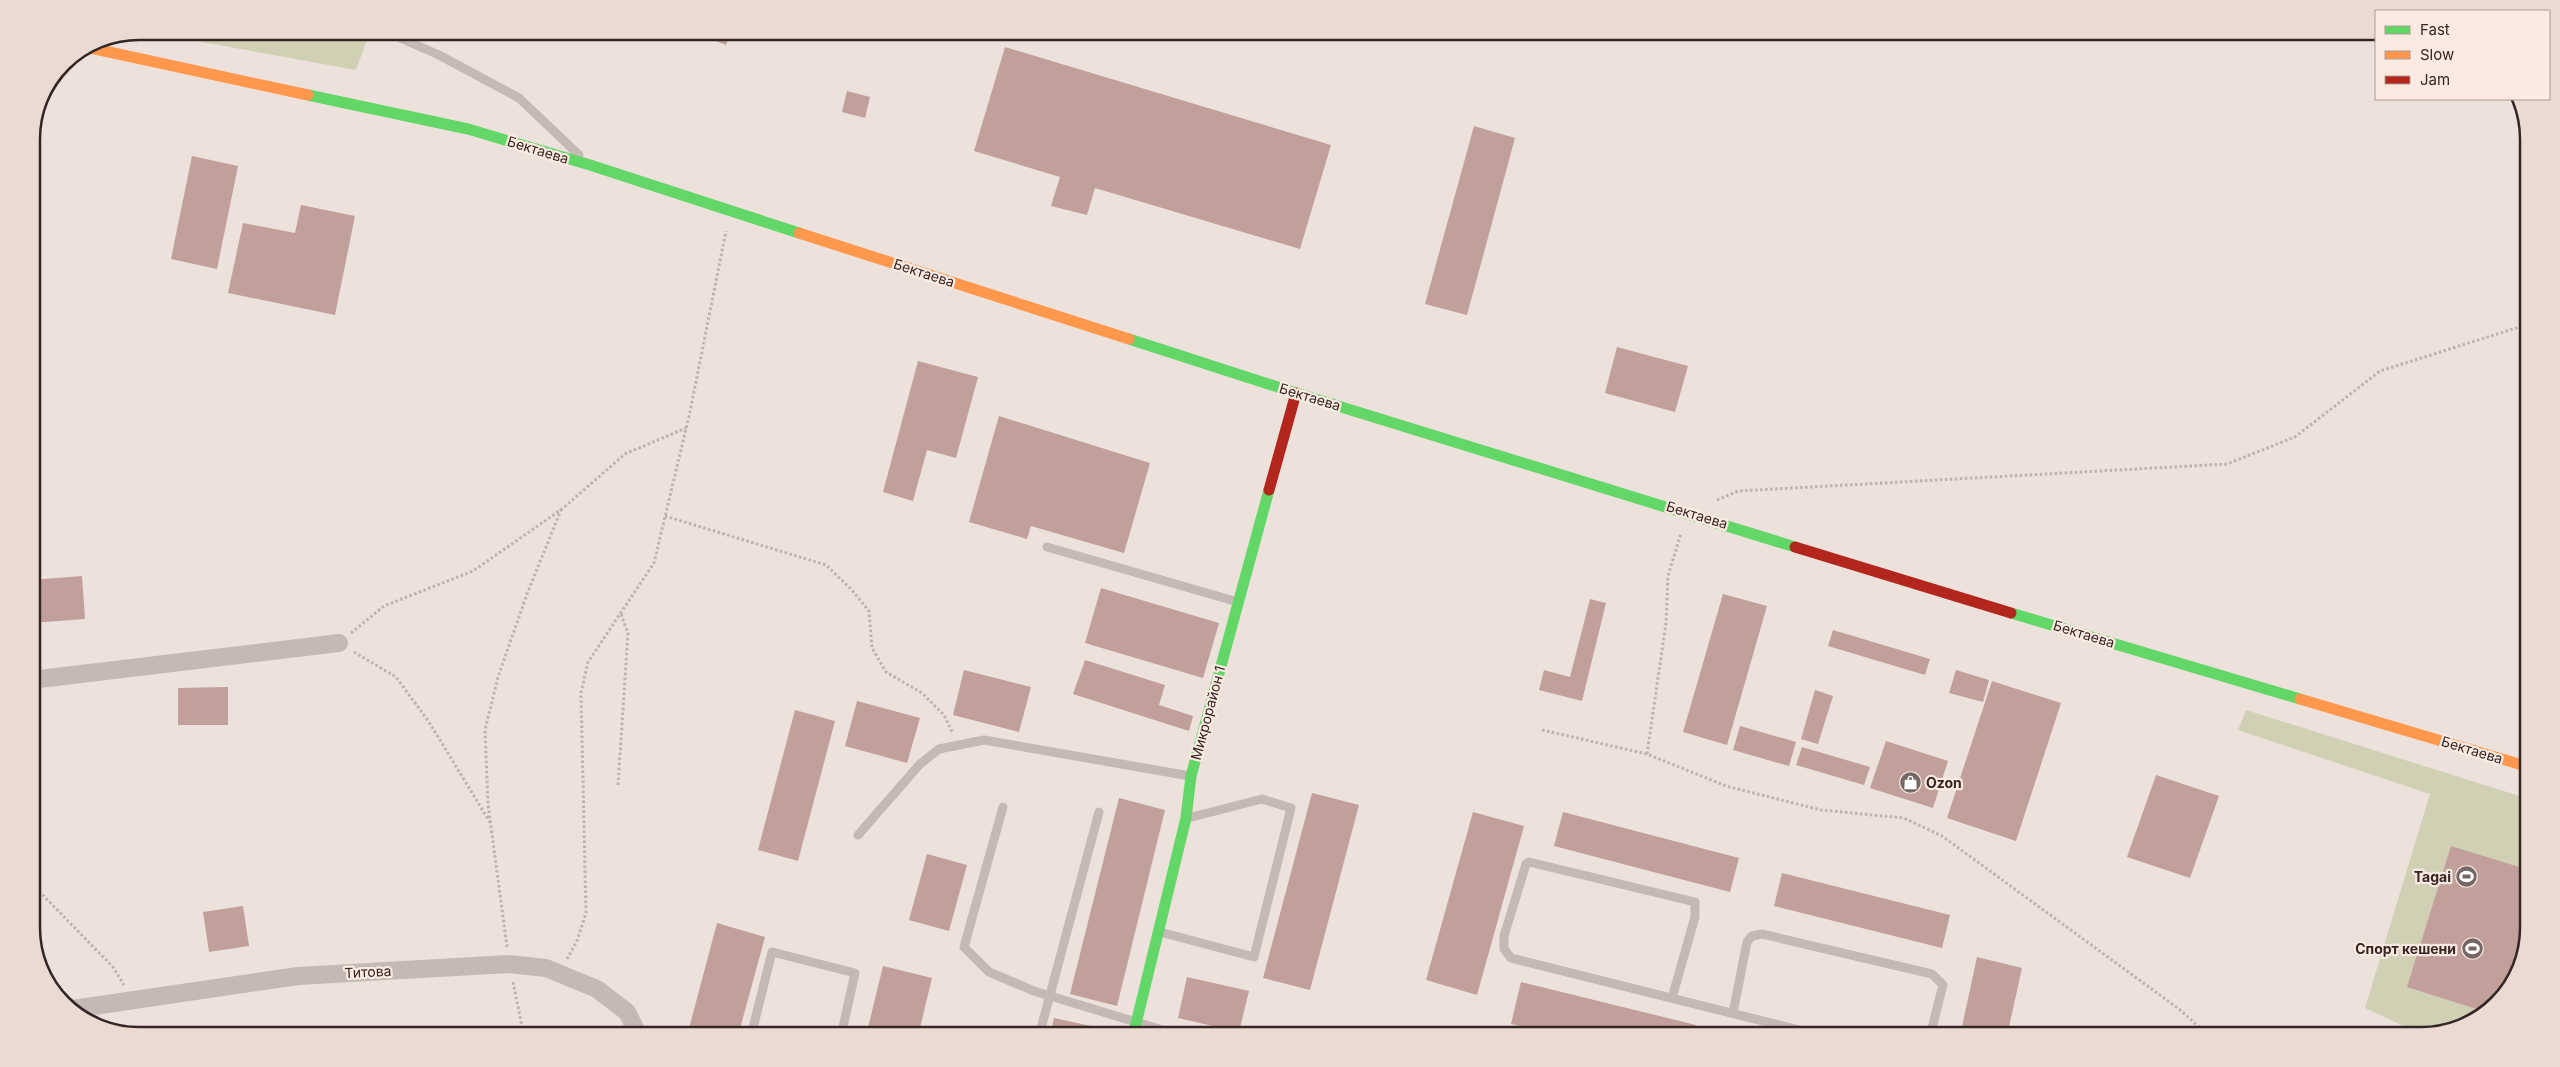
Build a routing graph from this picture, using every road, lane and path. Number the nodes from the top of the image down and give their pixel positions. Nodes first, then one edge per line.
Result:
1 (405, 40) edge
2 (97, 49) edge
3 (590, 165) junction
4 (730, 210) junction
5 (2520, 327) edge
6 (1296, 393) junction
7 (686, 428) junction
8 (562, 509) junction
9 (1688, 512) junction
10 (665, 516) junction
11 (1047, 547) dead end
12 (1238, 602) junction
13 (621, 614) junction
14 (339, 643) junction
15 (40, 679) edge
16 (1542, 730) dead end
17 (958, 745) junction
18 (1647, 754) junction
19 (2520, 764) edge
20 (1191, 776) junction
21 (618, 785) dead end
22 (1003, 807) dead end
23 (1099, 812) dead end
24 (1186, 818) junction
25 (491, 824) junction
26 (858, 836) dead end
27 (40, 892) edge
28 (1159, 932) junction
29 (510, 964) junction
30 (558, 973) junction
31 (1050, 996) junction
32 (1672, 998) junction
33 (133, 1000) junction
34 (80, 1008) edge
35 (1733, 1013) junction
36 (1137, 1022) junction
37 (522, 1027) edge
38 (634, 1027) edge
39 (753, 1027) edge
40 (843, 1027) edge
41 (1041, 1027) edge
42 (1136, 1027) edge
43 (1153, 1027) edge
44 (1788, 1027) edge
45 (1932, 1027) edge
46 (2199, 1027) edge

1 - 3 lane
2 - 3 street, Бектаева
3 - 4 street, Бектаева
4 - 6 street, Бектаева
4 - 7 path
5 - 9 path
6 - 9 street, Бектаева
6 - 12 street, Микрорайон 1
7 - 8 path
7 - 10 path
8 - 14 path
8 - 25 path
9 - 18 path
9 - 19 street, Бектаева
10 - 13 path
10 - 17 path
11 - 12 lane
12 - 20 street, Микрорайон 1
13 - 21 path
13 - 30 path
14 - 15 street
14 - 25 path
16 - 18 path
17 - 20 lane
17 - 26 lane
18 - 46 path
20 - 24 street, Микрорайон 1
22 - 31 lane
23 - 31 lane
24 - 28 street, Микрорайон 1
24 - 28 lane
25 - 29 path
27 - 33 path
28 - 36 street, Микрорайон 1
29 - 30 street, Титова
29 - 33 street, Титова
29 - 37 path
30 - 38 street, Титова
31 - 36 lane
31 - 41 lane
32 - 32 lane
32 - 35 lane
33 - 34 street, Титова
35 - 44 lane
35 - 45 lane
36 - 42 street, Микрорайон 1
36 - 43 lane
39 - 40 lane

